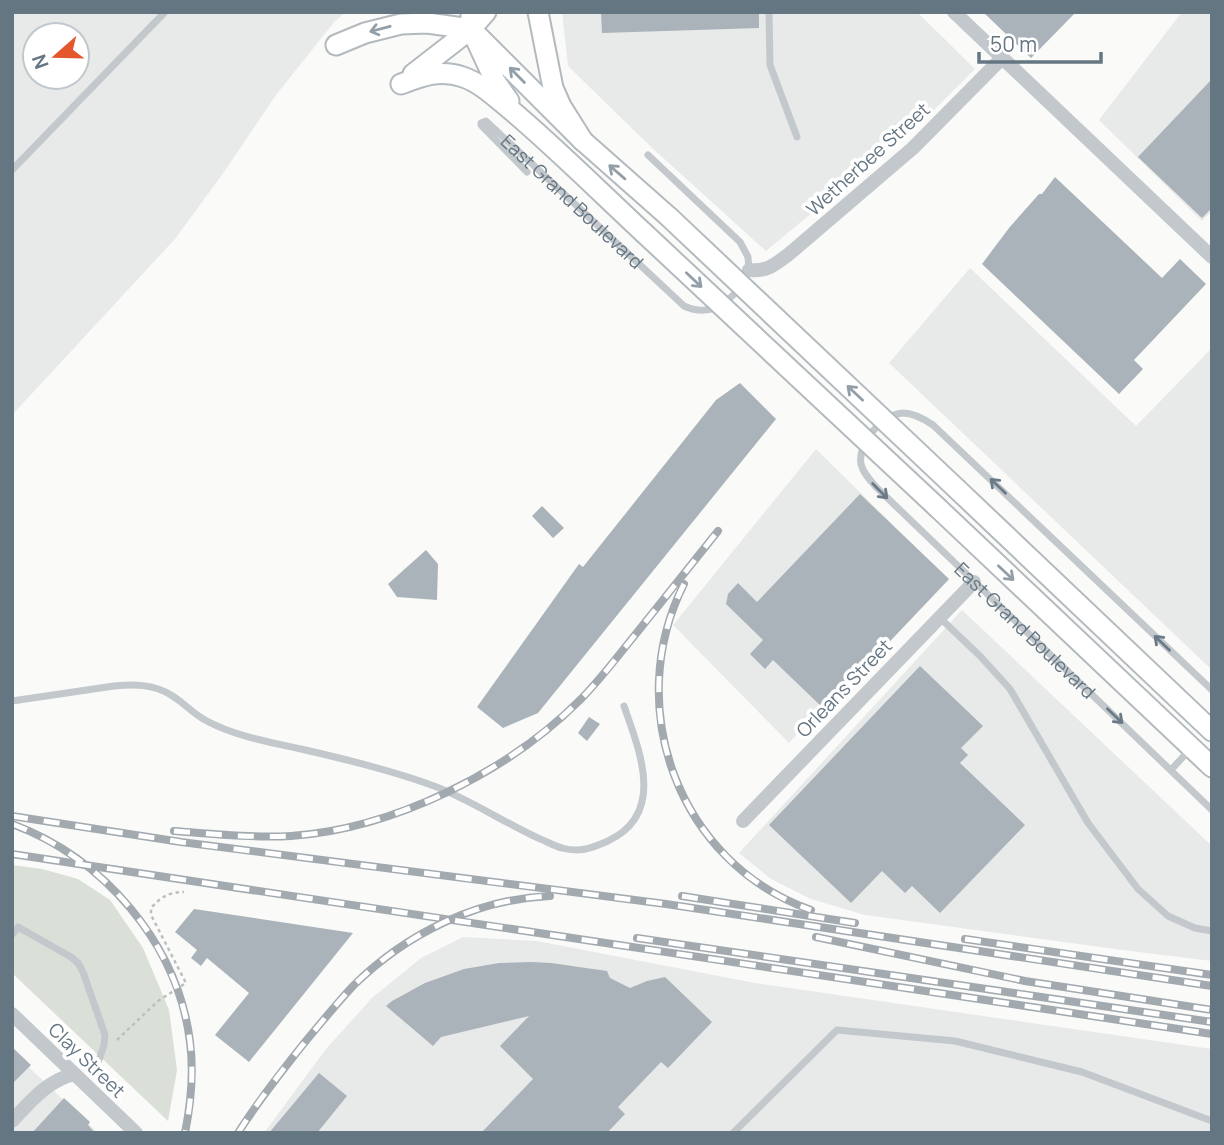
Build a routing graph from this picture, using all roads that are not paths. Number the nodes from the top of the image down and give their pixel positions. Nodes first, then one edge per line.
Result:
1 (165, 12) edge
2 (486, 12) edge
3 (538, 12) edge
4 (769, 12) edge
5 (954, 12) edge
6 (471, 21) edge
7 (336, 45) dead end
8 (1002, 58) junction
9 (535, 130) junction
10 (797, 137) dead end
11 (583, 141) junction
12 (648, 155) dead end
13 (12, 170) edge
14 (527, 172) dead end
15 (1209, 248) edge
16 (749, 270) junction
17 (974, 582) junction
18 (939, 617) junction
19 (1212, 690) edge
20 (12, 701) edge
21 (625, 706) dead end
22 (1211, 729) edge
23 (1191, 748) junction
24 (1212, 767) edge
25 (1171, 769) junction
26 (1212, 810) edge
27 (743, 821) dead end
28 (15, 926) edge
29 (1212, 931) edge
30 (12, 935) edge
31 (12, 1014) edge
32 (99, 1060) road end
33 (74, 1074) junction
34 (12, 1121) edge
35 (1212, 1121) edge
36 (136, 1133) edge
37 (733, 1133) edge

1 - 13 lane
2 - 6 main road
3 - 11 main road
4 - 10 lane
5 - 8 street
6 -> 7 main road
6 - 9 main road
6 - 9 main road
11 -> 6 main road
8 - 15 street
8 - 16 street, Wetherbee Street
9 -> 23 main road, East Grand Boulevard, bridge
22 -> 11 main road, bridge
12 - 16 lane
14 - 16 lane, East Grand Boulevard
17 - 18 street, Orleans Street
19 -> 17 lane, East Grand Boulevard
17 -> 25 lane, East Grand Boulevard
18 - 27 street, Orleans Street
18 - 29 lane
20 - 21 lane
22 - 23 main road
23 - 24 main road, East Grand Boulevard
23 - 25 lane
25 - 26 lane, East Grand Boulevard
28 - 30 lane
28 - 32 lane
31 - 33 street, Clay Street
33 - 34 street
33 - 36 street, Clay Street
35 - 37 lane

